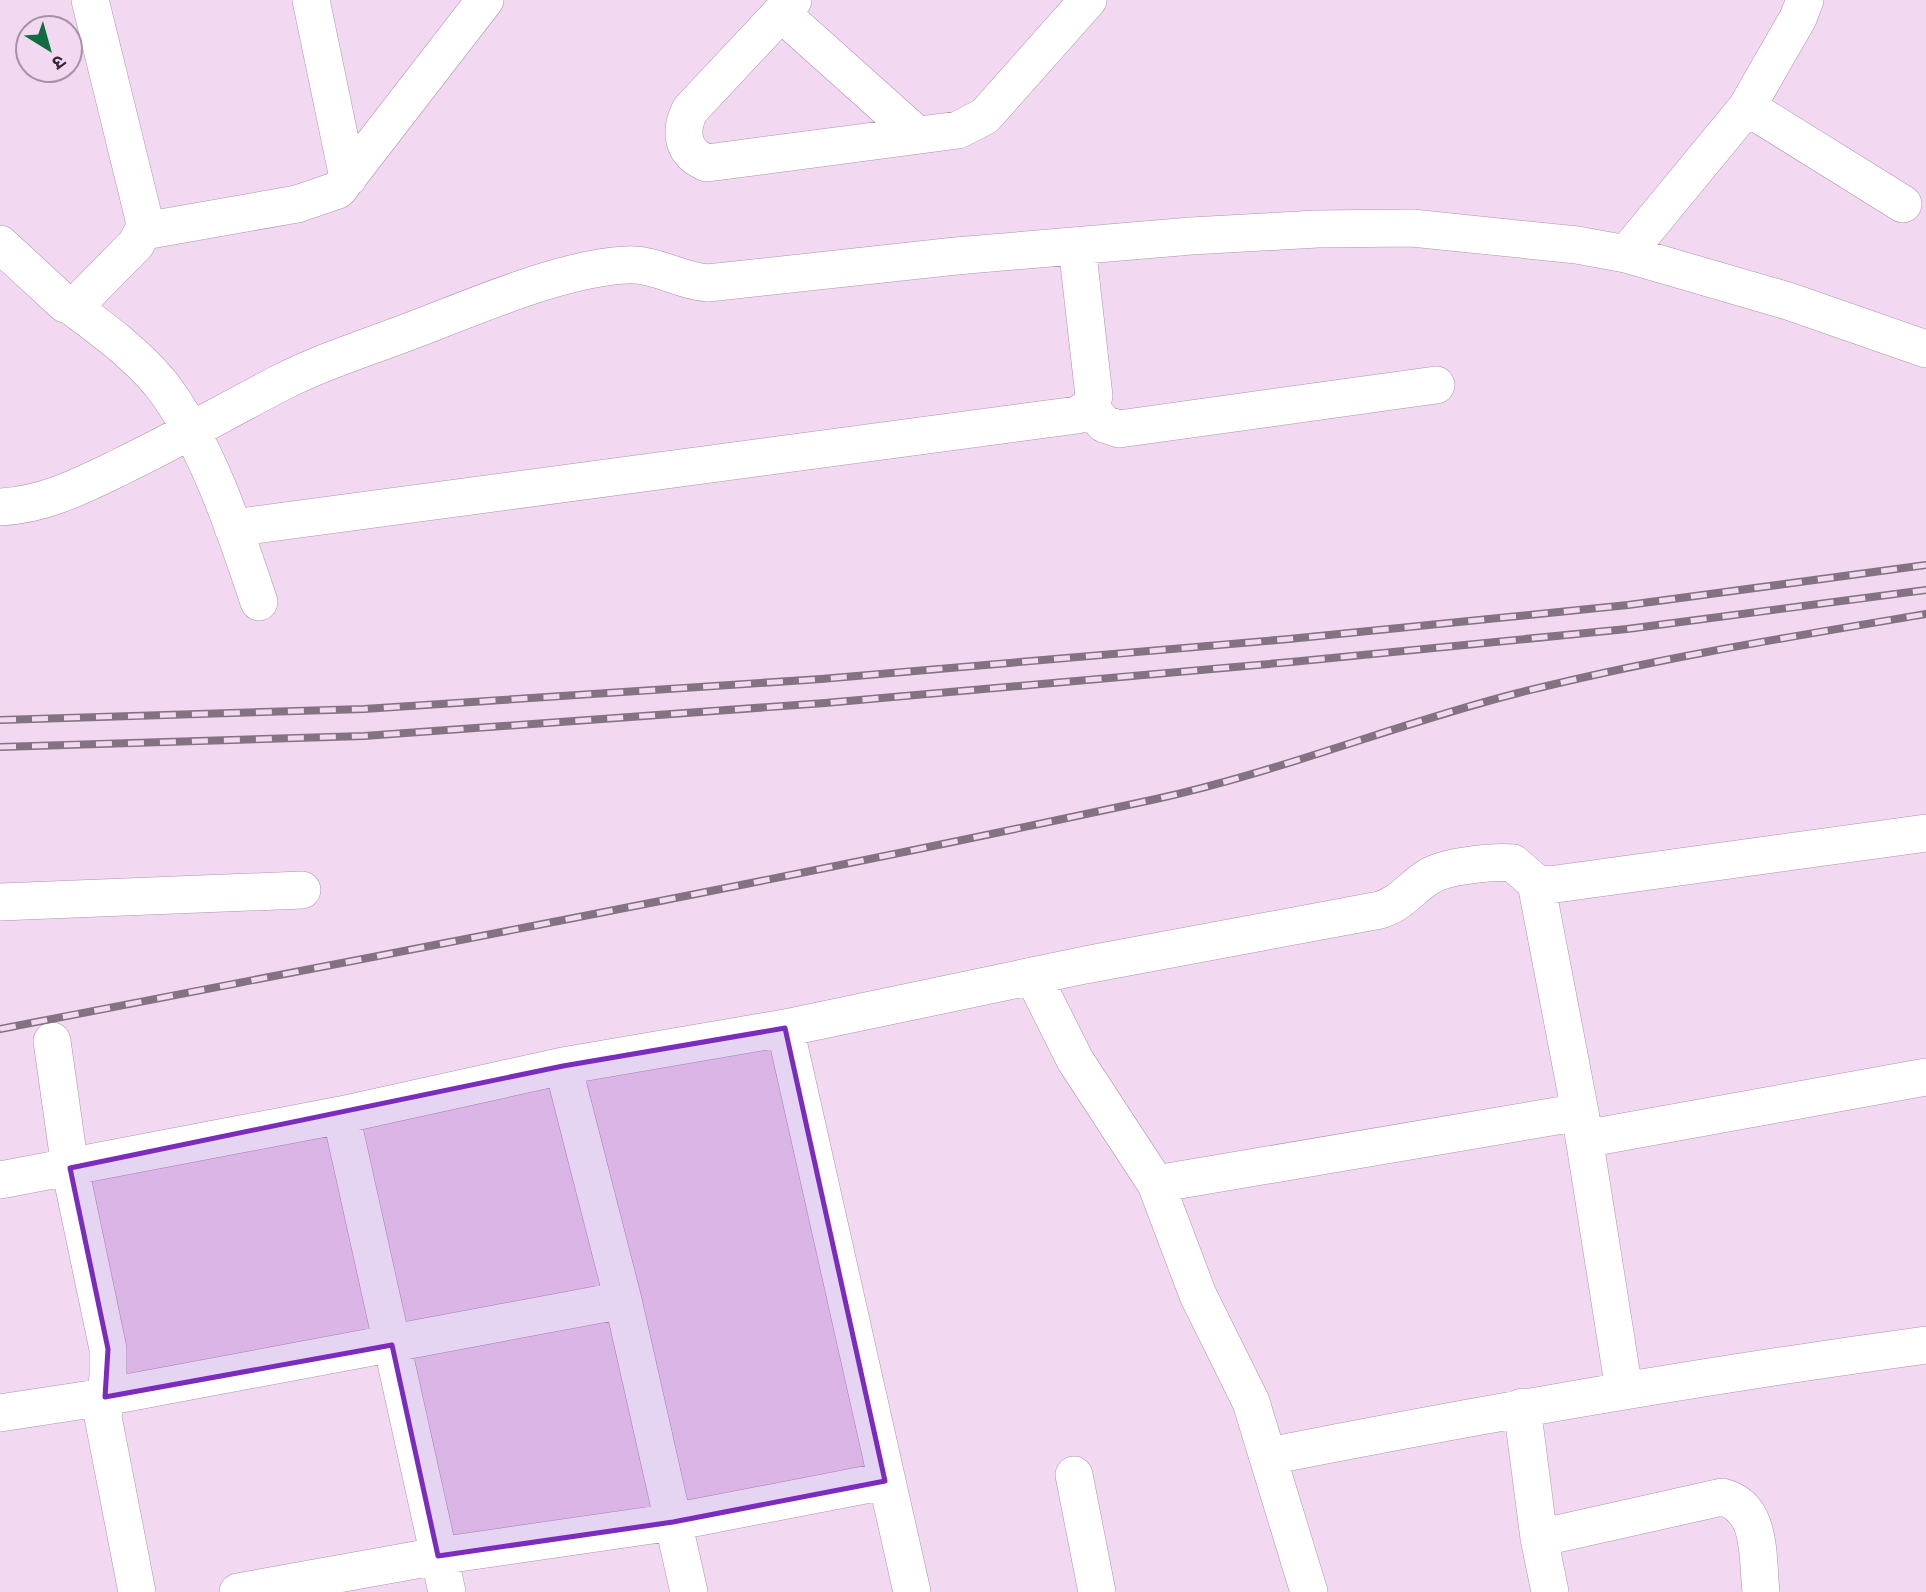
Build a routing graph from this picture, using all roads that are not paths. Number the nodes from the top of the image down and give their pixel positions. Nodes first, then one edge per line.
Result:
1 (90, 0) edge
2 (311, 0) edge
3 (485, 0) edge
4 (1805, 0) edge
5 (1072, 6) edge
6 (787, 7) edge
7 (1747, 107) junction
8 (916, 134) junction
9 (348, 178) junction
10 (1903, 204) dead end
11 (144, 231) junction
12 (0, 244) edge
13 (1077, 246) junction
14 (1626, 254) junction
15 (71, 306) junction
16 (1926, 349) edge
17 (1436, 386) dead end
18 (1090, 407) junction
19 (191, 432) junction
20 (0, 507) edge
21 (233, 528) junction
22 (259, 602) dead end
23 (1926, 833) edge
24 (1536, 883) junction
25 (302, 890) dead end
26 (0, 902) edge
27 (1033, 976) junction
28 (785, 1028) junction
29 (52, 1041) dead end
30 (563, 1066) junction
31 (1926, 1077) edge
32 (341, 1115) junction
33 (1582, 1125) junction
34 (70, 1168) junction
35 (0, 1180) edge
36 (1156, 1184) junction
37 (623, 1300) junction
38 (392, 1345) junction
39 (1926, 1345) edge
40 (1624, 1390) junction
41 (105, 1397) junction
42 (1522, 1407) junction
43 (0, 1413) edge
44 (1269, 1456) junction
45 (1074, 1475) dead end
46 (885, 1481) junction
47 (673, 1521) junction
48 (1539, 1538) junction
49 (438, 1556) junction
50 (329, 1584) edge
51 (137, 1592) edge
52 (238, 1592) edge
53 (447, 1592) edge
54 (689, 1592) edge
55 (912, 1592) edge
56 (1097, 1592) edge
57 (1309, 1592) edge
58 (1550, 1592) edge
59 (1761, 1592) edge

1 - 11 street
2 - 9 street
3 - 9 street
4 - 7 street
5 - 8 street
6 - 8 street
6 - 8 street
7 - 10 street
7 - 14 street
9 - 11 street
11 - 15 street
12 - 15 street
13 - 14 street
13 - 18 street
13 - 19 street
14 - 16 street
15 - 19 street
17 - 18 street
18 - 21 street
19 - 20 street
19 - 21 street
21 - 22 street
23 - 24 street
24 - 27 street
24 - 33 street
25 - 26 street
27 - 28 street
27 - 36 street
28 - 30 street
28 - 46 street
29 - 34 street
30 - 32 street
30 - 37 street
31 - 33 street
32 - 34 street
32 - 38 street
33 - 36 street
33 - 40 street
34 - 35 street
34 - 41 street
36 - 44 street
37 - 38 street
37 - 47 street
38 - 41 street
38 - 49 street
39 - 40 street
40 - 42 street
41 - 43 street
41 - 51 street
42 - 44 street
42 - 48 street
44 - 57 street
45 - 56 street
46 - 47 street
46 - 55 street
47 - 49 street
47 - 54 street
48 - 58 street
48 - 59 street
49 - 50 street
49 - 53 street
50 - 52 street

